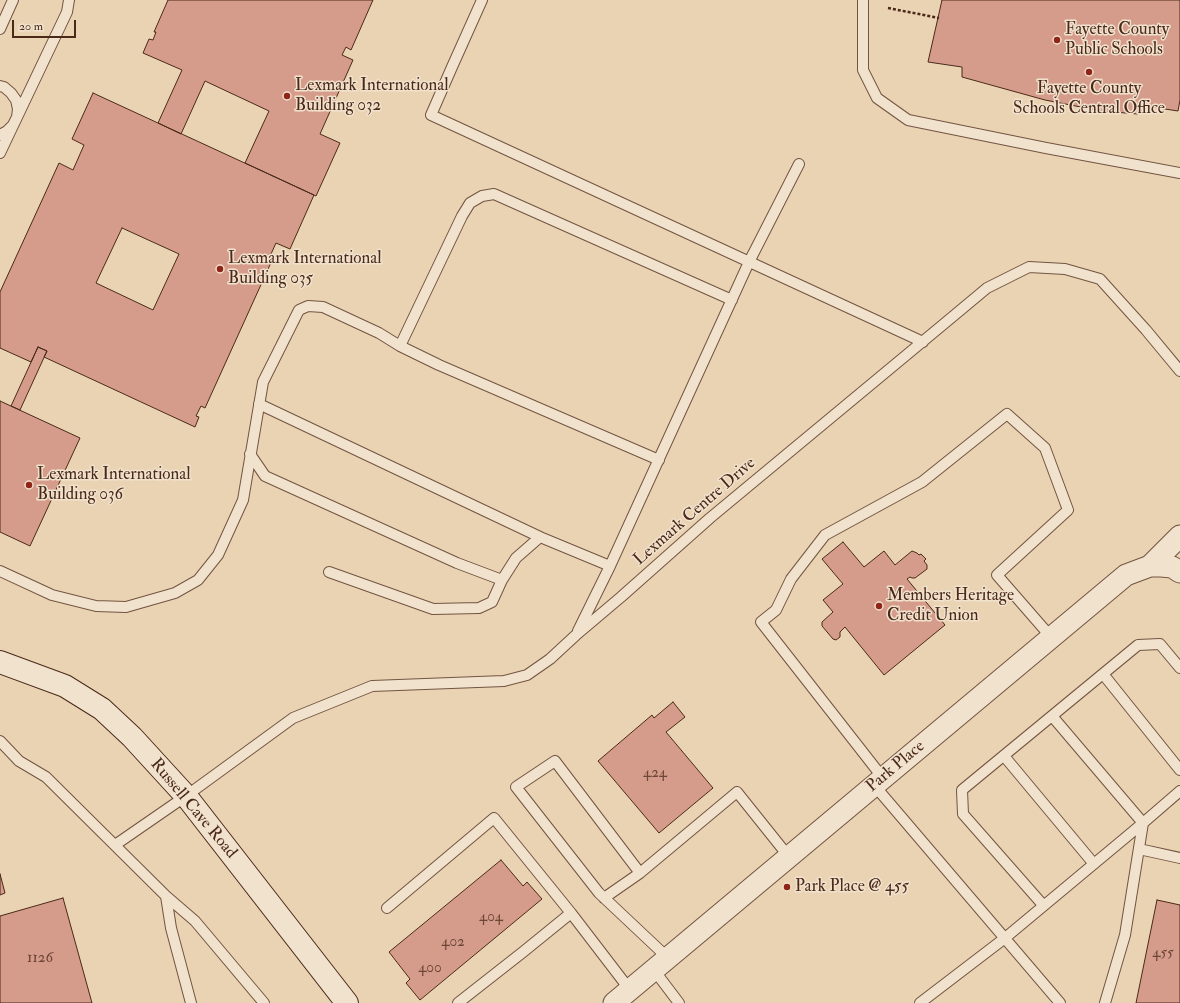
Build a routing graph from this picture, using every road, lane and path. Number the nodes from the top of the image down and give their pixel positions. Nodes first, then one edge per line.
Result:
1 (13, 0) edge
2 (69, 0) edge
3 (482, 0) edge
4 (862, 0) edge
5 (888, 8) dead end
6 (939, 18) dead end
7 (0, 29) edge
8 (0, 86) edge
9 (13, 125) junction
10 (0, 135) edge
11 (0, 153) edge
12 (799, 164) dead end
13 (1180, 173) edge
14 (749, 262) junction
15 (732, 300) junction
16 (923, 342) junction
17 (400, 346) junction
18 (1180, 371) edge
19 (259, 404) junction
20 (250, 454) junction
21 (659, 460) junction
22 (1180, 536) edge
23 (540, 537) junction
24 (610, 566) junction
25 (1150, 566) junction
26 (0, 571) edge
27 (329, 572) dead end
28 (1180, 572) edge
29 (502, 580) junction
30 (576, 635) junction
31 (1051, 638) junction
32 (0, 662) edge
33 (1180, 668) edge
34 (1103, 674) junction
35 (1052, 716) junction
36 (0, 741) edge
37 (1004, 756) junction
38 (1180, 770) edge
39 (879, 782) junction
40 (1180, 791) edge
41 (186, 796) junction
42 (1143, 823) junction
43 (115, 845) junction
44 (1139, 849) junction
45 (789, 857) junction
46 (1180, 858) edge
47 (1094, 864) junction
48 (640, 873) junction
49 (166, 896) junction
50 (604, 898) junction
51 (1043, 905) junction
52 (386, 908) dead end
53 (571, 913) junction
54 (1005, 938) junction
55 (661, 964) junction
56 (630, 990) junction
57 (191, 1003) edge
58 (264, 1003) edge
59 (347, 1003) edge
60 (458, 1003) edge
61 (614, 1003) edge
62 (679, 1003) edge
63 (920, 1003) edge
64 (1060, 1003) edge
65 (1105, 1003) edge

1 - 7 lane
2 - 9 lane
3 - 14 lane
4 - 13 lane
5 - 6 path
8 - 9 lane
9 - 10 lane
9 - 11 lane
12 - 14 lane
14 - 15 lane
14 - 16 lane
15 - 17 lane
15 - 21 lane
16 - 18 lane, Lexmark Centre Drive
16 - 30 lane, Lexmark Centre Drive
17 - 19 lane
17 - 21 lane
19 - 20 lane
19 - 23 lane
20 - 26 lane
20 - 29 lane
21 - 24 lane
22 - 25 street, Park Place
23 - 24 lane
23 - 29 lane
24 - 30 lane
25 - 28 street
25 - 31 street, Park Place
27 - 29 lane
30 - 41 lane, Lexmark Centre Drive
31 - 39 street, Park Place
31 - 39 lane
32 - 41 street, Russell Cave Road
33 - 34 lane
34 - 35 lane
34 - 38 lane
35 - 37 lane
35 - 42 lane
36 - 43 lane
37 - 47 lane
37 - 51 lane
39 - 45 street, Park Place
39 - 54 lane
40 - 42 lane
41 - 43 lane, Lexmark Centre Drive
41 - 59 street, Russell Cave Road
42 - 44 lane
42 - 47 lane
43 - 49 lane
44 - 46 lane
44 - 65 lane
45 - 48 lane
45 - 55 street, Park Place
47 - 51 lane
48 - 50 lane
48 - 50 lane
49 - 57 lane
49 - 58 lane
50 - 55 lane
51 - 54 lane
52 - 53 lane
53 - 56 lane
53 - 60 lane
54 - 63 lane
54 - 64 lane
55 - 56 street, Park Place
55 - 62 lane
56 - 61 street, Park Place

